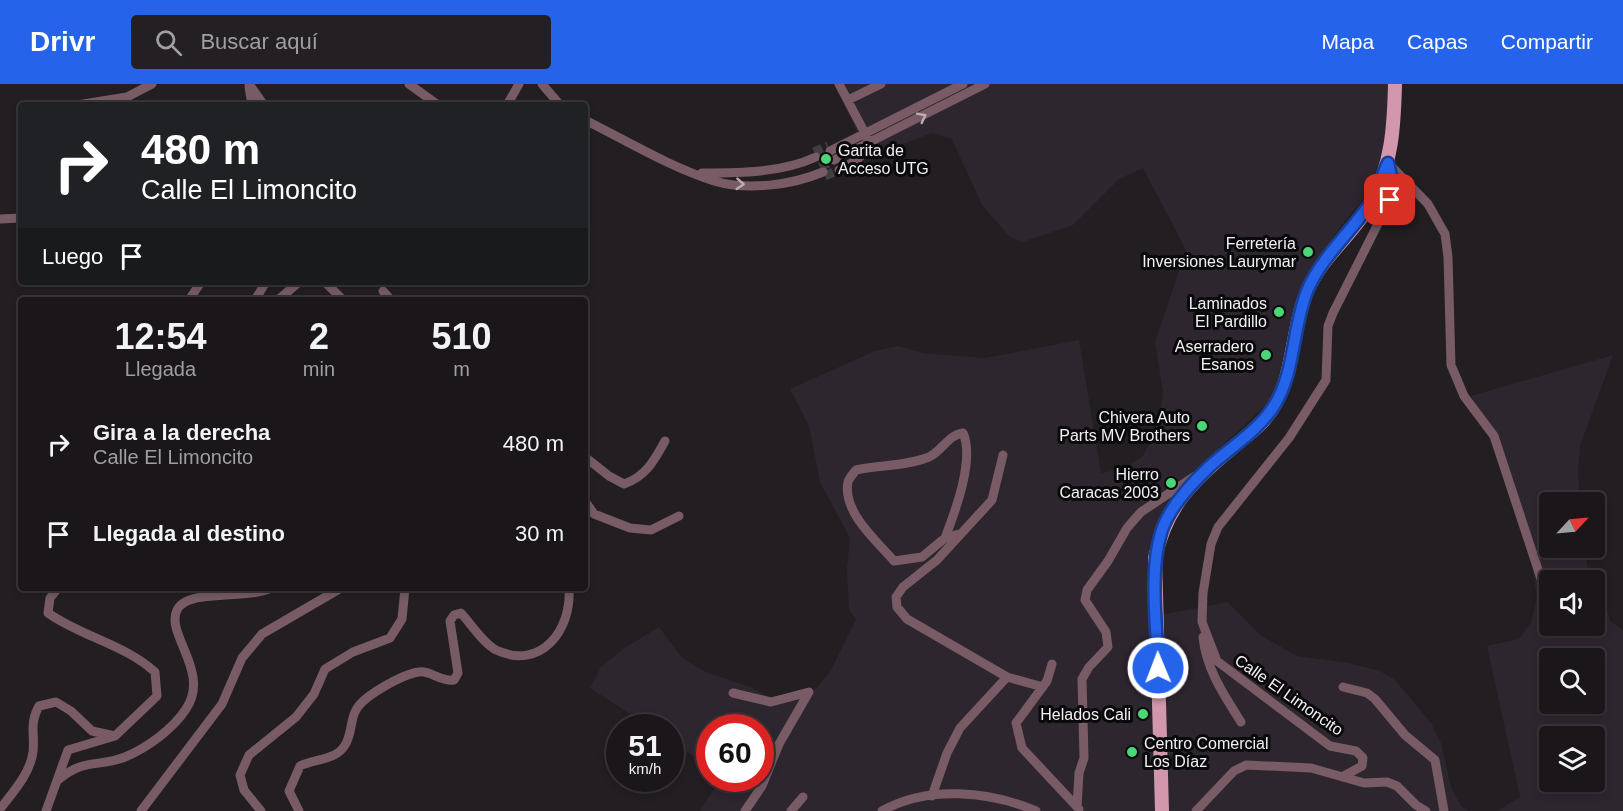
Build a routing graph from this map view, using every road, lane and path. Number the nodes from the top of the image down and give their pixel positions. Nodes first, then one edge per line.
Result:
1 (152, 84) edge
2 (249, 84) edge
3 (409, 84) edge
4 (519, 84) edge
5 (542, 84) edge
6 (839, 84) edge
7 (881, 84) edge
8 (963, 84) edge
9 (985, 84) edge
10 (1395, 84) edge
11 (848, 100) junction
12 (96, 102) edge
13 (252, 102) edge
14 (262, 102) edge
15 (434, 102) edge
16 (509, 102) edge
17 (557, 102) edge
18 (588, 121) edge
19 (863, 141) junction
20 (815, 155) tunnel mouth
21 (1388, 163) junction
22 (823, 172) tunnel mouth
23 (697, 173) junction
24 (18, 218) edge
25 (0, 219) edge
26 (296, 285) edge
27 (328, 285) edge
28 (383, 291) dead end
29 (282, 297) edge
30 (340, 297) edge
31 (388, 297) edge
32 (665, 441) dead end
33 (1004, 455) dead end
34 (588, 458) edge
35 (1207, 469) junction
36 (588, 505) edge
37 (679, 516) dead end
38 (959, 534) junction
39 (945, 538) junction
40 (1539, 573) edge
41 (56, 591) edge
42 (263, 591) edge
43 (336, 591) edge
44 (405, 591) edge
45 (569, 591) edge
46 (1202, 622) junction
47 (1052, 664) dead end
48 (1007, 677) junction
49 (1043, 687) junction
50 (1342, 687) dead end
51 (733, 693) dead end
52 (1241, 722) dead end
53 (115, 736) junction
54 (1342, 777) junction
55 (58, 780) junction
56 (932, 796) junction
57 (803, 797) dead end
58 (0, 809) edge
59 (1079, 809) edge
60 (46, 811) edge
61 (141, 811) edge
62 (261, 811) edge
63 (299, 811) edge
64 (745, 811) edge
65 (791, 811) edge
66 (882, 811) edge
67 (1036, 811) edge
68 (1162, 811) edge
69 (1196, 811) edge
70 (1426, 811) edge
71 (1444, 811) edge

1 - 12 street
2 - 13 street
2 - 14 street
3 - 15 street
4 - 16 street
5 - 17 street
6 - 11 street
7 - 11 street
8 - 19 street
19 -> 9 street
10 - 21 main road
11 - 19 street
18 - 23 street
19 - 19 street
20 - 23 street
21 - 35 main road
21 - 40 street
21 - 46 street, Calle El Limoncito
23 -> 22 street
24 - 25 street
26 - 29 street
27 - 30 street
28 - 31 street
32 - 34 street
33 - 38 street
35 - 59 street
35 - 68 main road
36 - 37 street
38 - 39 street
38 - 48 street
39 - 39 street
41 - 53 street
42 - 55 street
43 - 61 street
44 - 62 street
45 - 63 street
46 - 52 street
46 - 54 street, Calle El Limoncito
47 - 49 street
48 - 49 street
48 - 56 street
49 - 59 street
50 - 71 street
51 - 64 street
53 - 55 street
53 - 58 street
54 - 69 street
54 - 70 street
55 - 60 street
56 - 66 street
56 - 67 street
57 - 65 street

